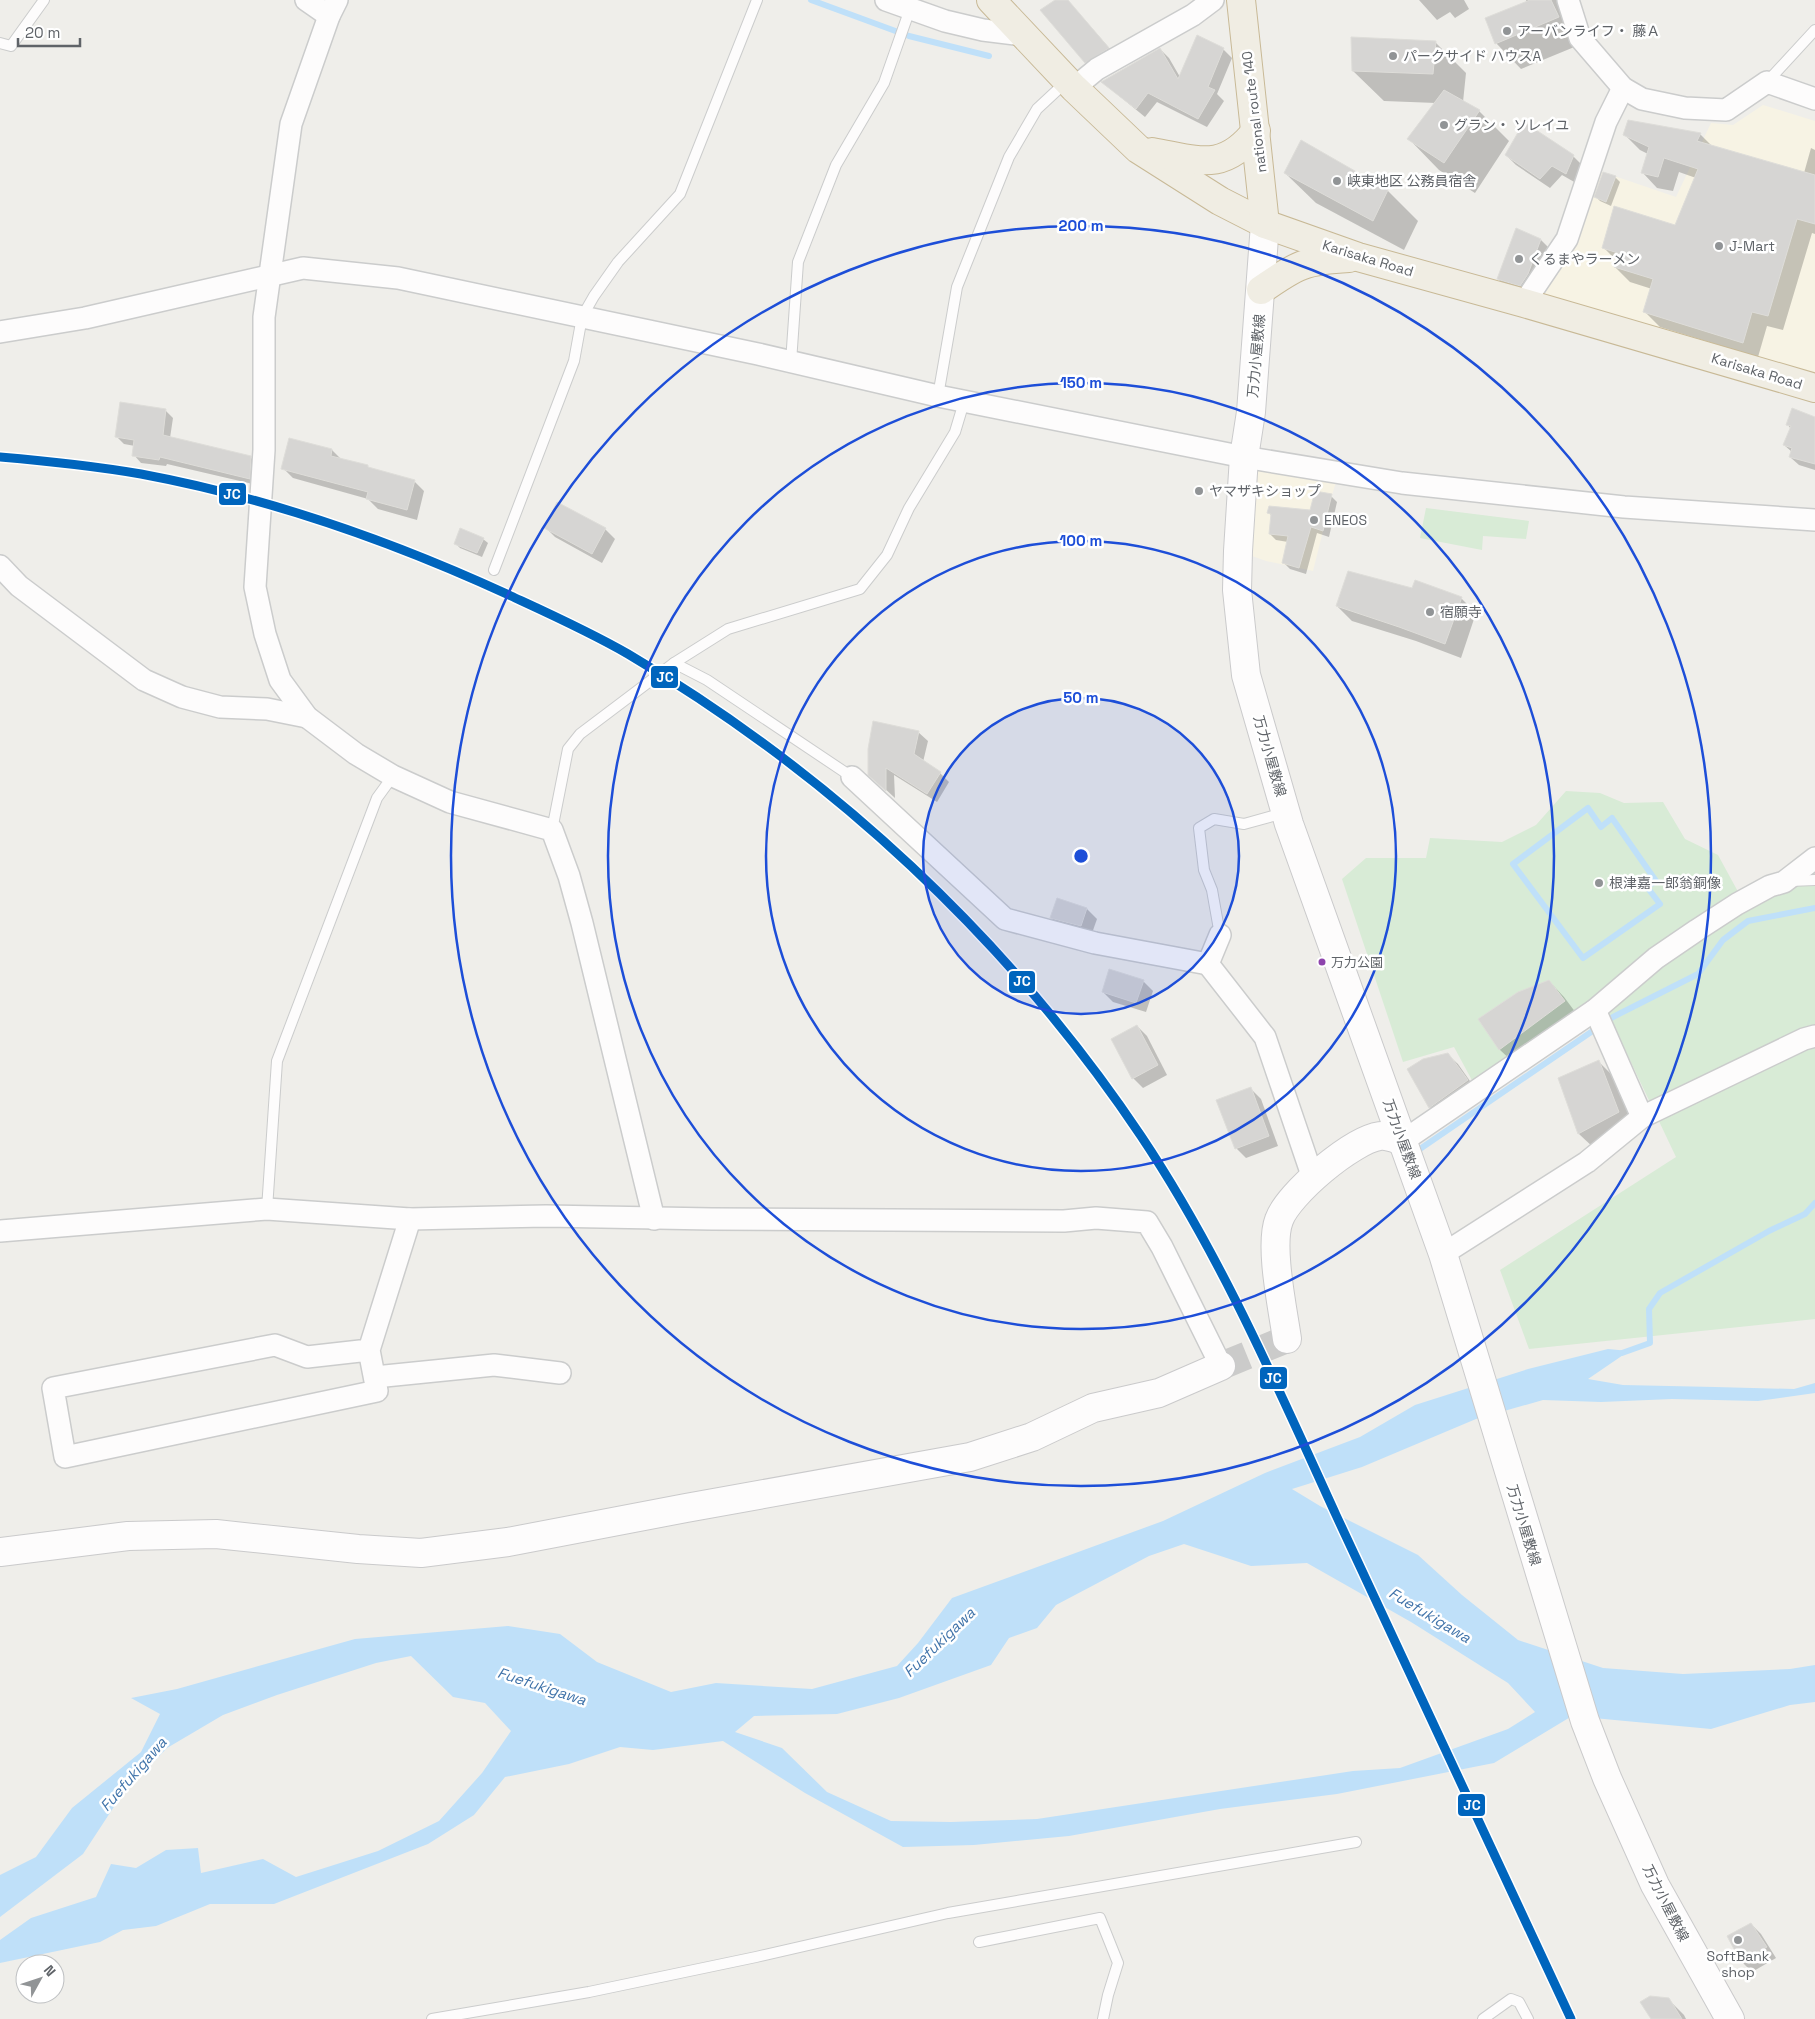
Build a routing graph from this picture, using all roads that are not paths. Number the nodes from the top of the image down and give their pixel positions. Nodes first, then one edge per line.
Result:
1 (44, 0) edge
2 (306, 0) edge
3 (757, 0) edge
4 (886, 0) edge
5 (990, 0) edge
6 (1214, 0) edge
7 (1241, 0) edge
8 (1568, 0) edge
9 (333, 8) edge
10 (910, 9) junction
11 (1815, 30) edge
12 (1022, 35) junction
13 (0, 42) edge
14 (1767, 82) junction
15 (1071, 84) junction
16 (1623, 88) junction
17 (1815, 99) edge
18 (1256, 131) junction
19 (1138, 149) junction
20 (1265, 224) junction
21 (1358, 257) junction
22 (269, 274) junction
23 (1261, 290) junction
24 (1524, 303) junction
25 (582, 317) junction
26 (0, 332) edge
27 (791, 362) junction
28 (1815, 388) edge
29 (938, 396) junction
30 (964, 402) junction
31 (1244, 458) junction
32 (1815, 520) edge
33 (0, 566) edge
34 (494, 570) dead end
35 (674, 663) junction
36 (307, 717) junction
37 (393, 776) junction
38 (852, 777) joint
39 (1286, 812) junction
40 (552, 830) junction
41 (1815, 858) edge
42 (1815, 880) edge
43 (1784, 882) junction
44 (1220, 936) joint
45 (1208, 964) junction
46 (1599, 1021) junction
47 (1815, 1036) edge
48 (1642, 1117) junction
49 (1403, 1141) junction
50 (1313, 1178) junction
51 (267, 1209) junction
52 (410, 1219) junction
53 (654, 1219) junction
54 (0, 1231) edge
55 (1446, 1263) junction
56 (1287, 1339) dead end
57 (369, 1350) junction
58 (1221, 1366) joint
59 (560, 1373) dead end
60 (374, 1377) junction
61 (0, 1552) edge
62 (1356, 1842) dead end
63 (979, 1942) dead end
64 (1723, 2017) edge
65 (432, 2019) edge
66 (1103, 2019) edge
67 (1483, 2019) edge
68 (1528, 2019) edge

1 - 13 lane
2 - 9 street
3 - 25 lane
4 - 10 street
5 - 12 highway, Karisaka Road
6 - 15 street
7 - 18 highway, national route 140
8 - 16 street
9 - 22 street
10 - 12 street
10 - 27 lane
11 - 14 lane
12 - 15 highway, Karisaka Road
14 - 16 street
14 - 17 street
15 - 19 highway, Karisaka Road
15 - 29 lane
16 - 24 street
18 - 19 highway
18 - 20 highway, national route 140
19 - 20 highway, Karisaka Road
20 - 21 highway, Karisaka Road
20 - 23 main road, 万力小屋敷線
21 - 23 highway
21 - 24 highway, Karisaka Road
22 - 25 street
22 - 26 street
22 - 36 street
23 - 31 main road, 万力小屋敷線
24 - 28 highway, Karisaka Road
25 - 27 street
25 - 34 lane
27 - 29 street
29 - 30 street
30 - 31 street
30 - 35 lane
31 - 32 street
31 - 39 main road, 万力小屋敷線
33 - 36 street
35 - 38 lane
35 - 40 lane
36 - 37 street
37 - 40 street
37 - 51 lane
38 - 45 street
39 - 44 lane
39 - 49 main road, 万力小屋敷線
40 - 53 street
41 - 43 street
42 - 43 lane
43 - 46 street
44 - 45 street
45 - 50 street
46 - 48 street
46 - 49 street
47 - 48 street
48 - 55 street
49 - 50 main road
49 - 55 main road, 万力小屋敷線
50 - 56 main road
51 - 52 street
51 - 54 street
52 - 53 street
52 - 57 street
53 - 58 street
55 - 64 main road, 万力小屋敷線
57 - 60 street
57 - 60 street
58 - 61 main road
59 - 60 street
62 - 65 lane
63 - 66 lane
67 - 68 lane

